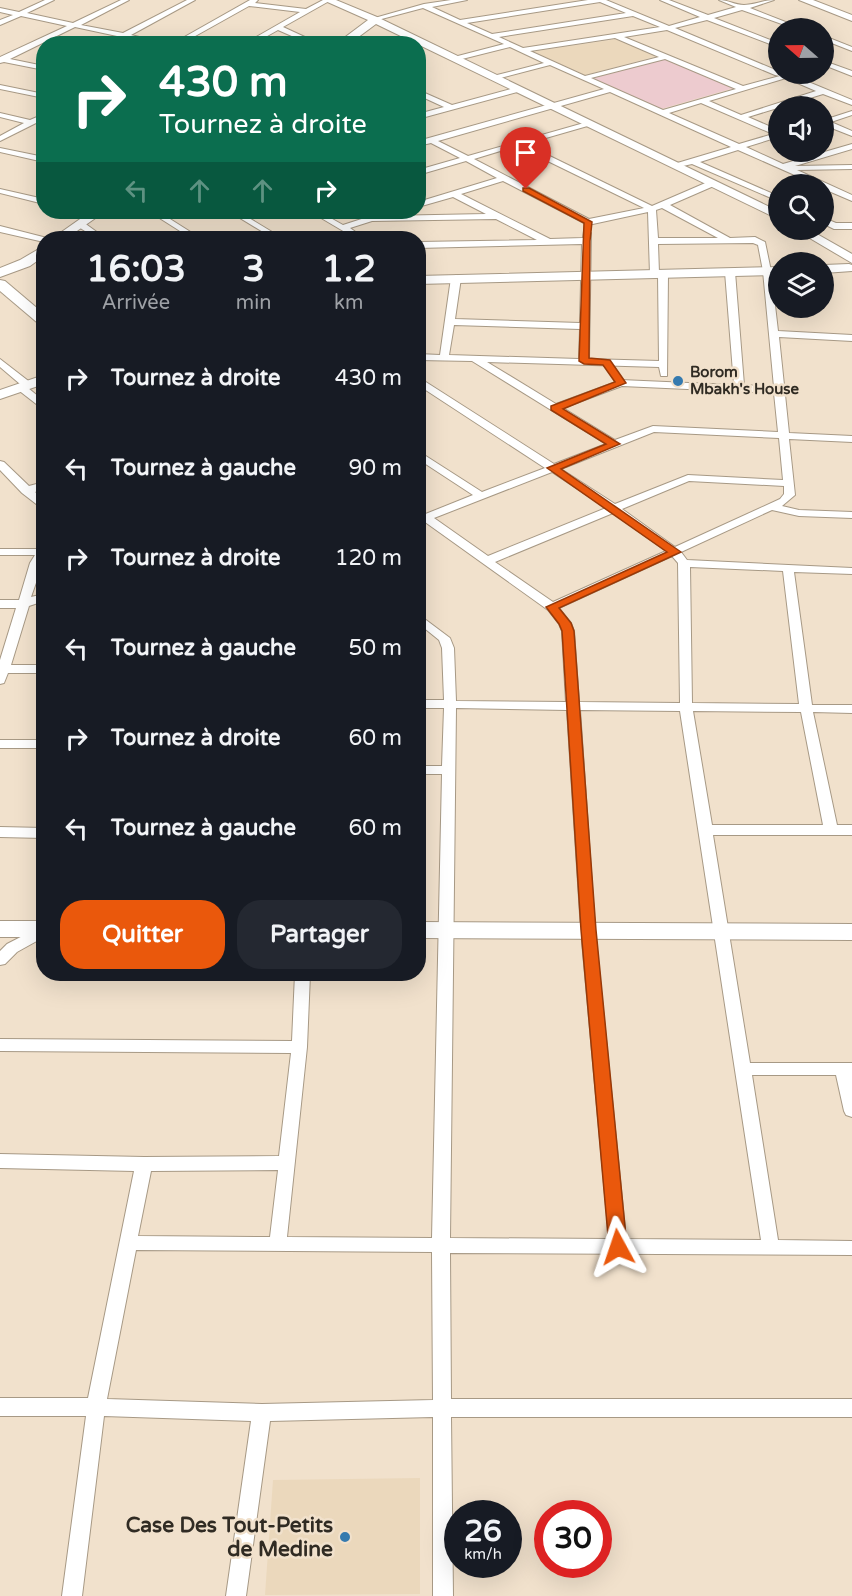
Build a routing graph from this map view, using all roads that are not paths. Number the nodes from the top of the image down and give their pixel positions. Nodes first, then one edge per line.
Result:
1 (51, 0) edge
2 (126, 0) edge
3 (192, 0) edge
4 (255, 0) edge
5 (328, 0) edge
6 (464, 0) edge
7 (600, 0) edge
8 (663, 0) edge
9 (722, 0) edge
10 (771, 0) edge
11 (804, 0) edge
12 (423, 3) edge
13 (247, 4) junction
14 (742, 8) junction
15 (0, 10) edge
16 (306, 11) junction
17 (20, 14) junction
18 (634, 14) junction
19 (707, 17) junction
20 (770, 18) edge
21 (852, 18) edge
22 (374, 19) junction
23 (459, 22) junction
24 (0, 23) edge
25 (74, 25) junction
26 (277, 27) junction
27 (668, 28) junction
28 (124, 35) junction
29 (51, 36) edge
30 (129, 36) edge
31 (189, 36) edge
32 (261, 36) edge
33 (298, 36) edge
34 (353, 36) edge
35 (409, 36) edge
36 (491, 36) junction
37 (618, 37) junction
38 (768, 41) edge
39 (834, 42) edge
40 (36, 43) edge
41 (426, 44) edge
42 (510, 45) junction
43 (852, 49) edge
44 (523, 51) junction
45 (666, 57) junction
46 (843, 58) dead end
47 (457, 59) junction
48 (1, 60) edge
49 (834, 61) edge
50 (551, 63) junction
51 (36, 67) edge
52 (768, 68) edge
53 (834, 68) edge
54 (852, 74) edge
55 (496, 78) junction
56 (584, 78) junction
57 (768, 80) edge
58 (806, 84) edge
59 (0, 87) edge
60 (518, 89) junction
61 (742, 89) junction
62 (610, 90) junction
63 (824, 92) junction
64 (36, 94) edge
65 (426, 96) edge
66 (702, 101) junction
67 (852, 103) edge
68 (551, 105) junction
69 (452, 108) junction
70 (662, 113) junction
71 (852, 113) edge
72 (0, 115) edge
73 (426, 115) edge
74 (741, 117) junction
75 (834, 119) edge
76 (36, 120) edge
77 (31, 122) junction
78 (36, 123) edge
79 (588, 123) junction
80 (834, 126) edge
81 (768, 129) edge
82 (852, 134) edge
83 (768, 137) edge
84 (0, 138) edge
85 (431, 140) junction
86 (426, 142) edge
87 (519, 144) junction
88 (852, 146) edge
89 (738, 147) junction
90 (0, 150) edge
91 (36, 158) edge
92 (467, 159) junction
93 (692, 161) junction
94 (677, 166) junction
95 (782, 167) junction
96 (852, 167) edge
97 (426, 171) edge
98 (798, 174) edge
99 (505, 178) junction
100 (713, 183) junction
101 (0, 190) edge
102 (834, 191) edge
103 (837, 192) junction
104 (852, 192) edge
105 (454, 194) junction
106 (768, 195) edge
107 (852, 198) edge
108 (36, 200) edge
109 (426, 203) edge
110 (664, 205) junction
111 (651, 209) junction
112 (768, 210) edge
113 (496, 216) junction
114 (426, 218) edge
115 (84, 219) edge
116 (165, 219) edge
117 (246, 219) edge
118 (327, 219) edge
119 (373, 219) edge
120 (588, 222) junction
121 (848, 226) edge
122 (342, 228) junction
123 (0, 229) edge
124 (68, 231) edge
125 (185, 231) edge
126 (266, 231) edge
127 (347, 231) edge
128 (852, 234) edge
129 (36, 238) edge
130 (727, 239) junction
131 (818, 240) edge
132 (586, 241) junction
133 (549, 242) junction
134 (653, 242) junction
135 (426, 244) edge
136 (36, 255) edge
137 (768, 259) edge
138 (851, 266) edge
139 (834, 268) edge
140 (768, 271) edge
141 (730, 272) junction
142 (0, 273) edge
143 (659, 274) junction
144 (585, 275) junction
145 (426, 278) edge
146 (456, 278) junction
147 (0, 284) edge
148 (36, 314) edge
149 (773, 318) edge
150 (450, 322) junction
151 (585, 326) junction
152 (773, 334) junction
153 (852, 338) edge
154 (426, 357) edge
155 (444, 358) junction
156 (474, 358) junction
157 (584, 361) junction
158 (0, 362) edge
159 (606, 362) junction
160 (664, 364) junction
161 (36, 382) edge
162 (621, 383) junction
163 (426, 385) edge
164 (664, 385) junction
165 (24, 386) junction
166 (739, 388) junction
167 (779, 390) junction
168 (0, 395) edge
169 (36, 399) edge
170 (555, 408) junction
171 (783, 436) junction
172 (852, 440) edge
173 (614, 444) junction
174 (426, 459) edge
175 (0, 464) edge
176 (552, 468) junction
177 (788, 483) junction
178 (36, 488) edge
179 (26, 491) junction
180 (481, 496) junction
181 (36, 500) edge
182 (772, 507) junction
183 (615, 509) junction
184 (852, 515) edge
185 (426, 517) edge
186 (426, 522) edge
187 (36, 551) edge
188 (0, 552) edge
189 (675, 552) junction
190 (487, 561) junction
191 (684, 563) junction
192 (788, 568) junction
193 (36, 569) edge
194 (852, 571) edge
195 (36, 600) edge
196 (0, 604) edge
197 (24, 604) junction
198 (552, 607) junction
199 (426, 623) edge
200 (36, 670) edge
201 (1, 673) edge
202 (426, 704) edge
203 (573, 704) junction
204 (450, 705) junction
205 (686, 706) junction
206 (806, 708) junction
207 (852, 709) edge
208 (0, 744) edge
209 (36, 744) edge
210 (426, 770) edge
211 (447, 770) junction
212 (831, 830) junction
213 (852, 830) edge
214 (706, 831) junction
215 (0, 832) edge
216 (36, 833) edge
217 (0, 929) edge
218 (36, 929) edge
219 (426, 930) edge
220 (445, 930) junction
221 (588, 930) junction
222 (722, 931) junction
223 (852, 932) edge
224 (36, 934) edge
225 (0, 960) edge
226 (303, 981) edge
227 (0, 1045) edge
228 (299, 1047) junction
229 (744, 1069) junction
230 (848, 1069) edge
231 (852, 1111) edge
232 (0, 1161) edge
233 (287, 1163) junction
234 (144, 1164) junction
235 (129, 1243) junction
236 (278, 1243) junction
237 (441, 1245) junction
238 (618, 1247) junction
239 (771, 1248) junction
240 (852, 1248) edge
241 (0, 1407) edge
242 (96, 1407) junction
243 (442, 1408) junction
244 (852, 1408) edge
245 (262, 1413) junction
246 (72, 1596) edge
247 (236, 1596) edge
248 (443, 1596) edge

1 - 17 street
2 - 25 street
3 - 28 street
4 - 13 street
5 - 16 street
5 - 22 main road
6 - 12 street
7 - 18 street
7 - 23 street
8 - 19 street
9 - 14 street
10 - 14 street
11 - 21 main road
12 - 22 street
12 - 23 street
13 - 16 street
13 - 31 street
14 - 19 street
14 - 20 street
15 - 17 street
16 - 26 street
17 - 24 street
17 - 25 street
18 - 27 street
18 - 36 street
19 - 27 street
19 - 38 street
22 - 34 main road
22 - 35 main road
23 - 36 street
25 - 28 street
25 - 29 street
26 - 32 street
26 - 33 street
27 - 37 street
27 - 52 street
28 - 30 street
36 - 42 street
37 - 44 street
37 - 45 street
39 - 43 street
40 - 48 street
41 - 47 main road
42 - 44 street
42 - 47 street
44 - 50 street
45 - 56 street
45 - 61 street
46 - 49 street
47 - 55 main road
48 - 51 street
50 - 55 street
50 - 56 street
53 - 54 street
55 - 60 main road
56 - 62 street
57 - 61 street
58 - 63 street
59 - 64 street
60 - 68 main road
60 - 69 street
61 - 66 street
62 - 68 street
62 - 70 street
63 - 67 street
63 - 74 street
65 - 69 street
66 - 70 street
66 - 74 street
68 - 79 main road
68 - 85 street
69 - 73 street
70 - 89 street
71 - 75 street
72 - 77 street
74 - 81 street
76 - 77 street
77 - 78 street
77 - 84 street
79 - 87 street
79 - 94 main road
80 - 82 street
83 - 89 street
85 - 86 street
85 - 92 street
87 - 92 street
87 - 111 street
88 - 95 street
89 - 93 street
89 - 95 street
90 - 91 street
92 - 97 street
92 - 99 street
93 - 94 street
93 - 106 street
94 - 100 main road
95 - 96 street
95 - 98 street
99 - 105 street
99 - 120 street
100 - 110 street
100 - 112 main road
101 - 108 street
102 - 103 street
103 - 104 street
103 - 107 street
105 - 109 street
105 - 113 street
110 - 111 street
110 - 130 street
111 - 120 street
111 - 134 street
113 - 114 street
113 - 133 street
115 - 124 main road
116 - 125 street
117 - 126 street
118 - 122 street
119 - 122 street
120 - 132 street
121 - 128 street
122 - 127 street
123 - 129 street
130 - 134 street
130 - 137 street
131 - 138 main road
132 - 133 street
132 - 144 street
133 - 135 street
134 - 143 street
136 - 142 main road
138 - 139 main road
140 - 141 main road
141 - 143 main road
141 - 166 street
143 - 144 main road
143 - 160 street
144 - 146 main road
144 - 151 street
145 - 146 main road
146 - 150 street
147 - 148 main road
149 - 152 street
150 - 151 street
150 - 155 street
151 - 157 street
152 - 153 street
152 - 167 street
154 - 155 street
155 - 156 street
156 - 157 street
156 - 170 street
157 - 159 street
158 - 165 street
159 - 160 street
159 - 162 street
160 - 164 street
161 - 165 main road
162 - 164 street
162 - 170 street
163 - 176 street
164 - 166 street
165 - 168 main road
165 - 169 street
166 - 167 street
167 - 171 street
170 - 173 street
171 - 172 street
171 - 173 street
171 - 177 street
173 - 176 street
174 - 180 street
175 - 179 street
176 - 180 street
176 - 183 street
177 - 182 street
177 - 183 street
178 - 179 street
179 - 181 street
180 - 185 street
182 - 184 street
182 - 189 street
183 - 189 street
183 - 190 street
186 - 190 street
187 - 188 street
189 - 191 street
189 - 198 street
190 - 198 street
191 - 192 street
191 - 205 street
192 - 194 street
192 - 206 street
193 - 197 street
195 - 197 street
196 - 197 street
197 - 201 street
198 - 203 street
199 - 204 street
200 - 201 street
202 - 204 street
203 - 204 street
203 - 205 street
203 - 221 street
204 - 211 street
205 - 206 street
205 - 214 street
206 - 207 street
206 - 212 street
208 - 209 street
210 - 211 street
211 - 220 street
212 - 213 street
212 - 214 street
214 - 222 street
215 - 216 street
217 - 218 main road
219 - 220 main road
220 - 221 main road
220 - 237 street
221 - 222 main road
221 - 238 street
222 - 223 main road
222 - 229 street
224 - 225 street
226 - 228 street
227 - 228 street
228 - 233 street
229 - 230 street
229 - 239 street
230 - 231 street
232 - 234 street
233 - 234 street
233 - 236 street
234 - 235 street
235 - 236 street
235 - 242 street
236 - 237 street
237 - 238 street
237 - 243 street
238 - 239 street
239 - 240 street
241 - 242 street
242 - 245 street
242 - 246 street
243 - 244 street
243 - 245 street
243 - 248 street
245 - 247 street

